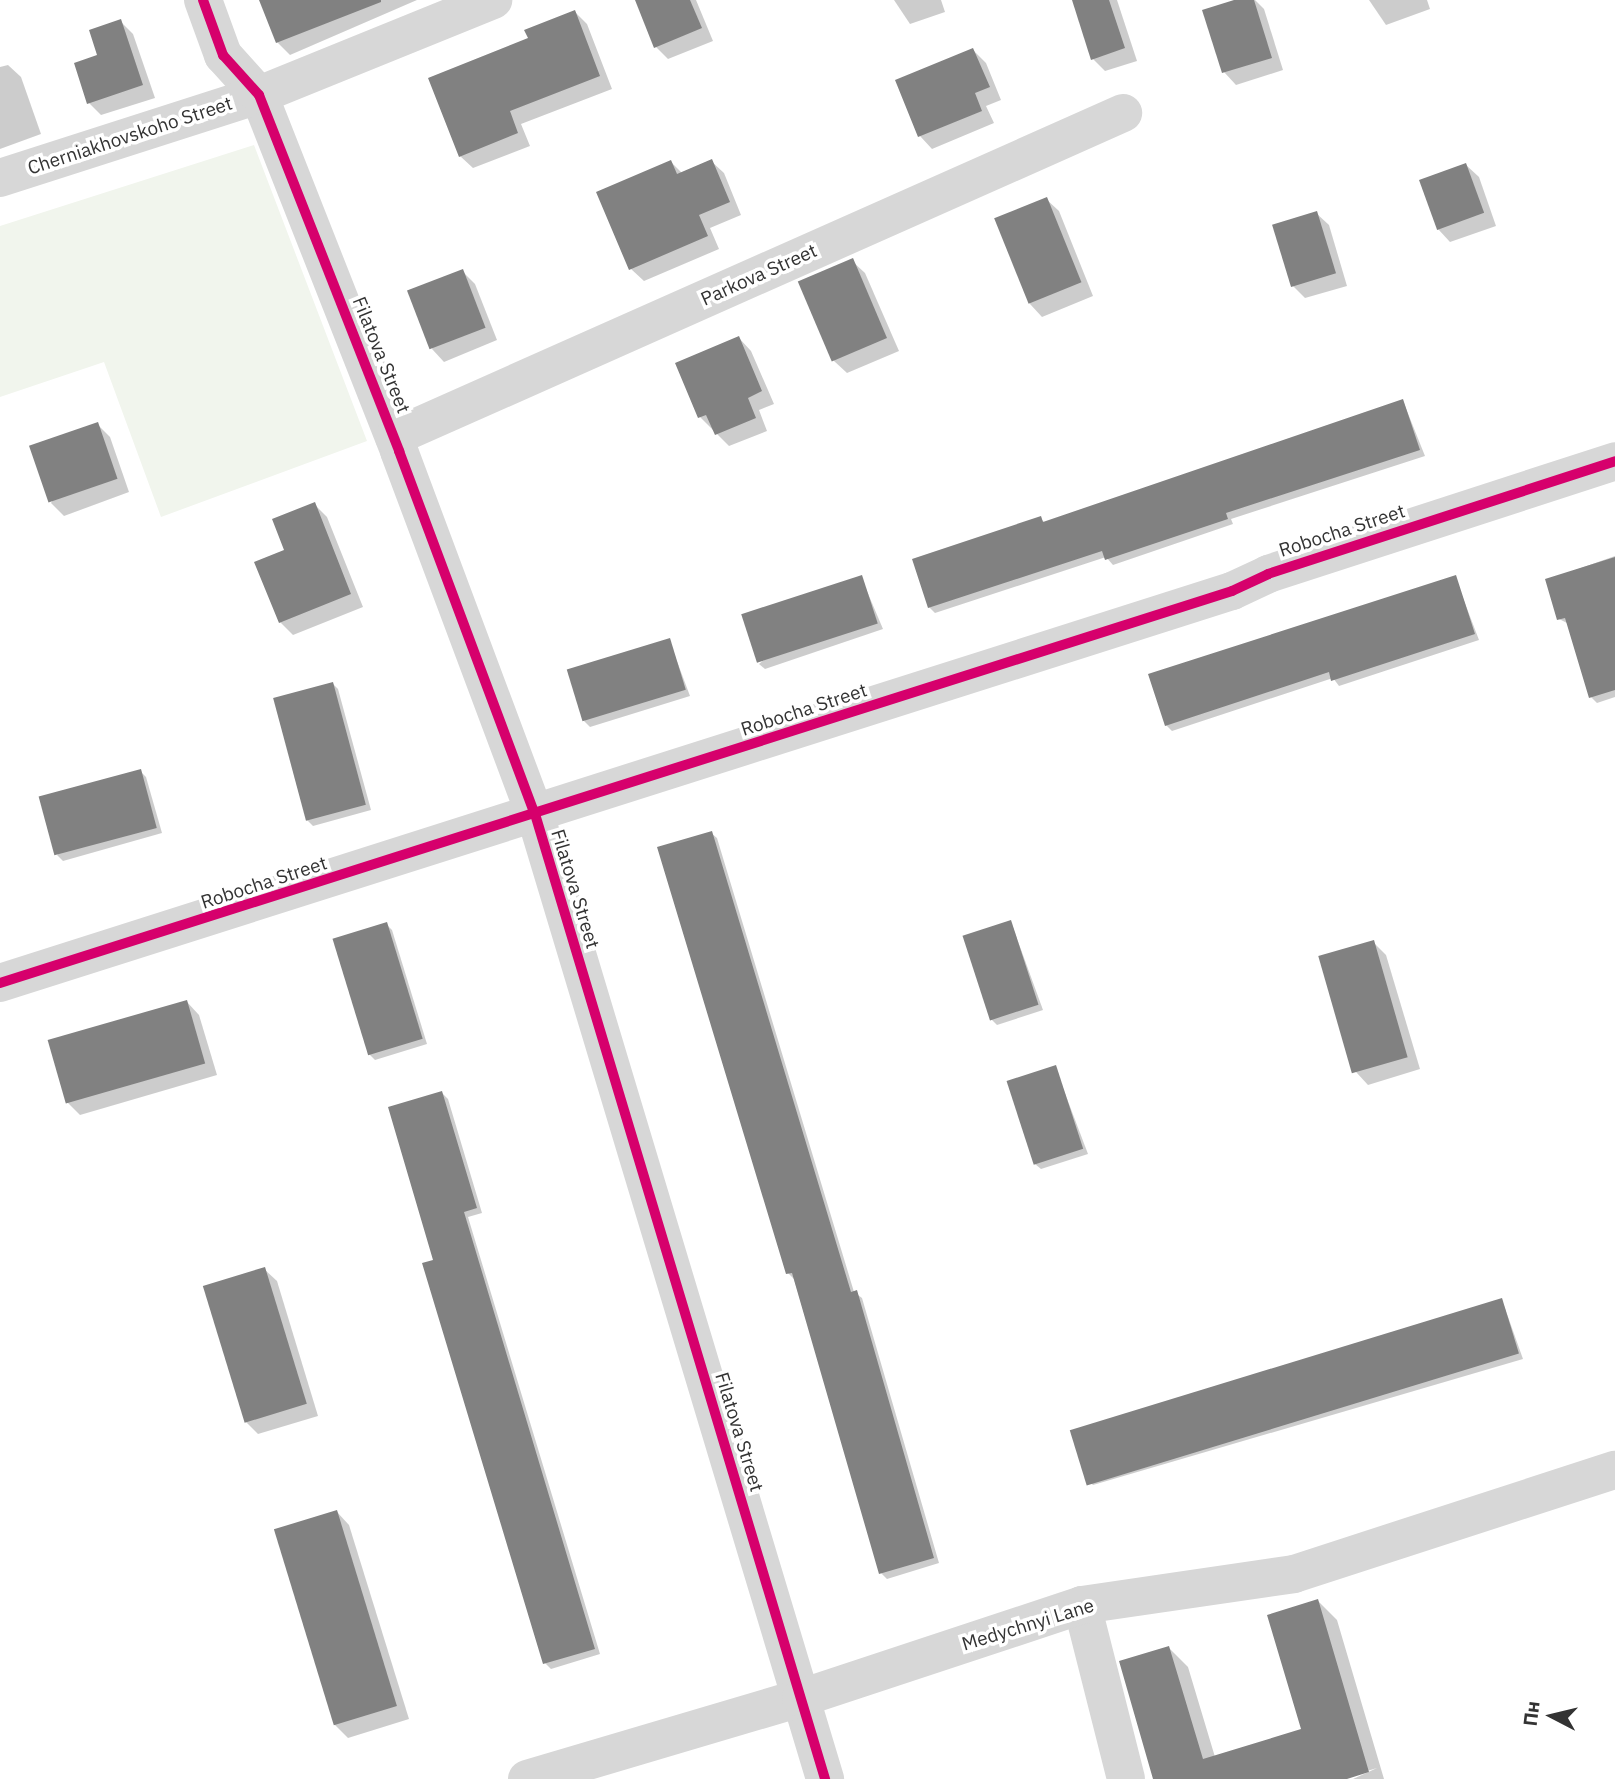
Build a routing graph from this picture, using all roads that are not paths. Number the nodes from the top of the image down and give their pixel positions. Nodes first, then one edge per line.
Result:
1 (203, 0) edge
2 (493, 0) edge
3 (259, 95) junction
4 (1123, 113) dead end
5 (0, 177) edge
6 (394, 437) junction
7 (1615, 461) edge
8 (535, 814) junction
9 (0, 982) edge
10 (1615, 1470) edge
11 (1082, 1605) junction
12 (800, 1698) junction
13 (527, 1779) edge
14 (825, 1779) edge
15 (1126, 1779) edge

1 - 3 street, Filatova Street
2 - 3 street, Cherniakhovskoho Street
3 - 5 street, Cherniakhovskoho Street
3 - 6 street, Filatova Street
4 - 6 street, Parkova Street
6 - 8 street, Filatova Street
7 - 8 street, Robocha Street
8 - 9 street, Robocha Street
8 - 12 street, Filatova Street
10 - 11 street, Medychnyi Lane
11 - 12 street, Medychnyi Lane
11 - 15 street
12 - 13 street, Medychnyi Lane
12 - 14 street, Filatova Street

